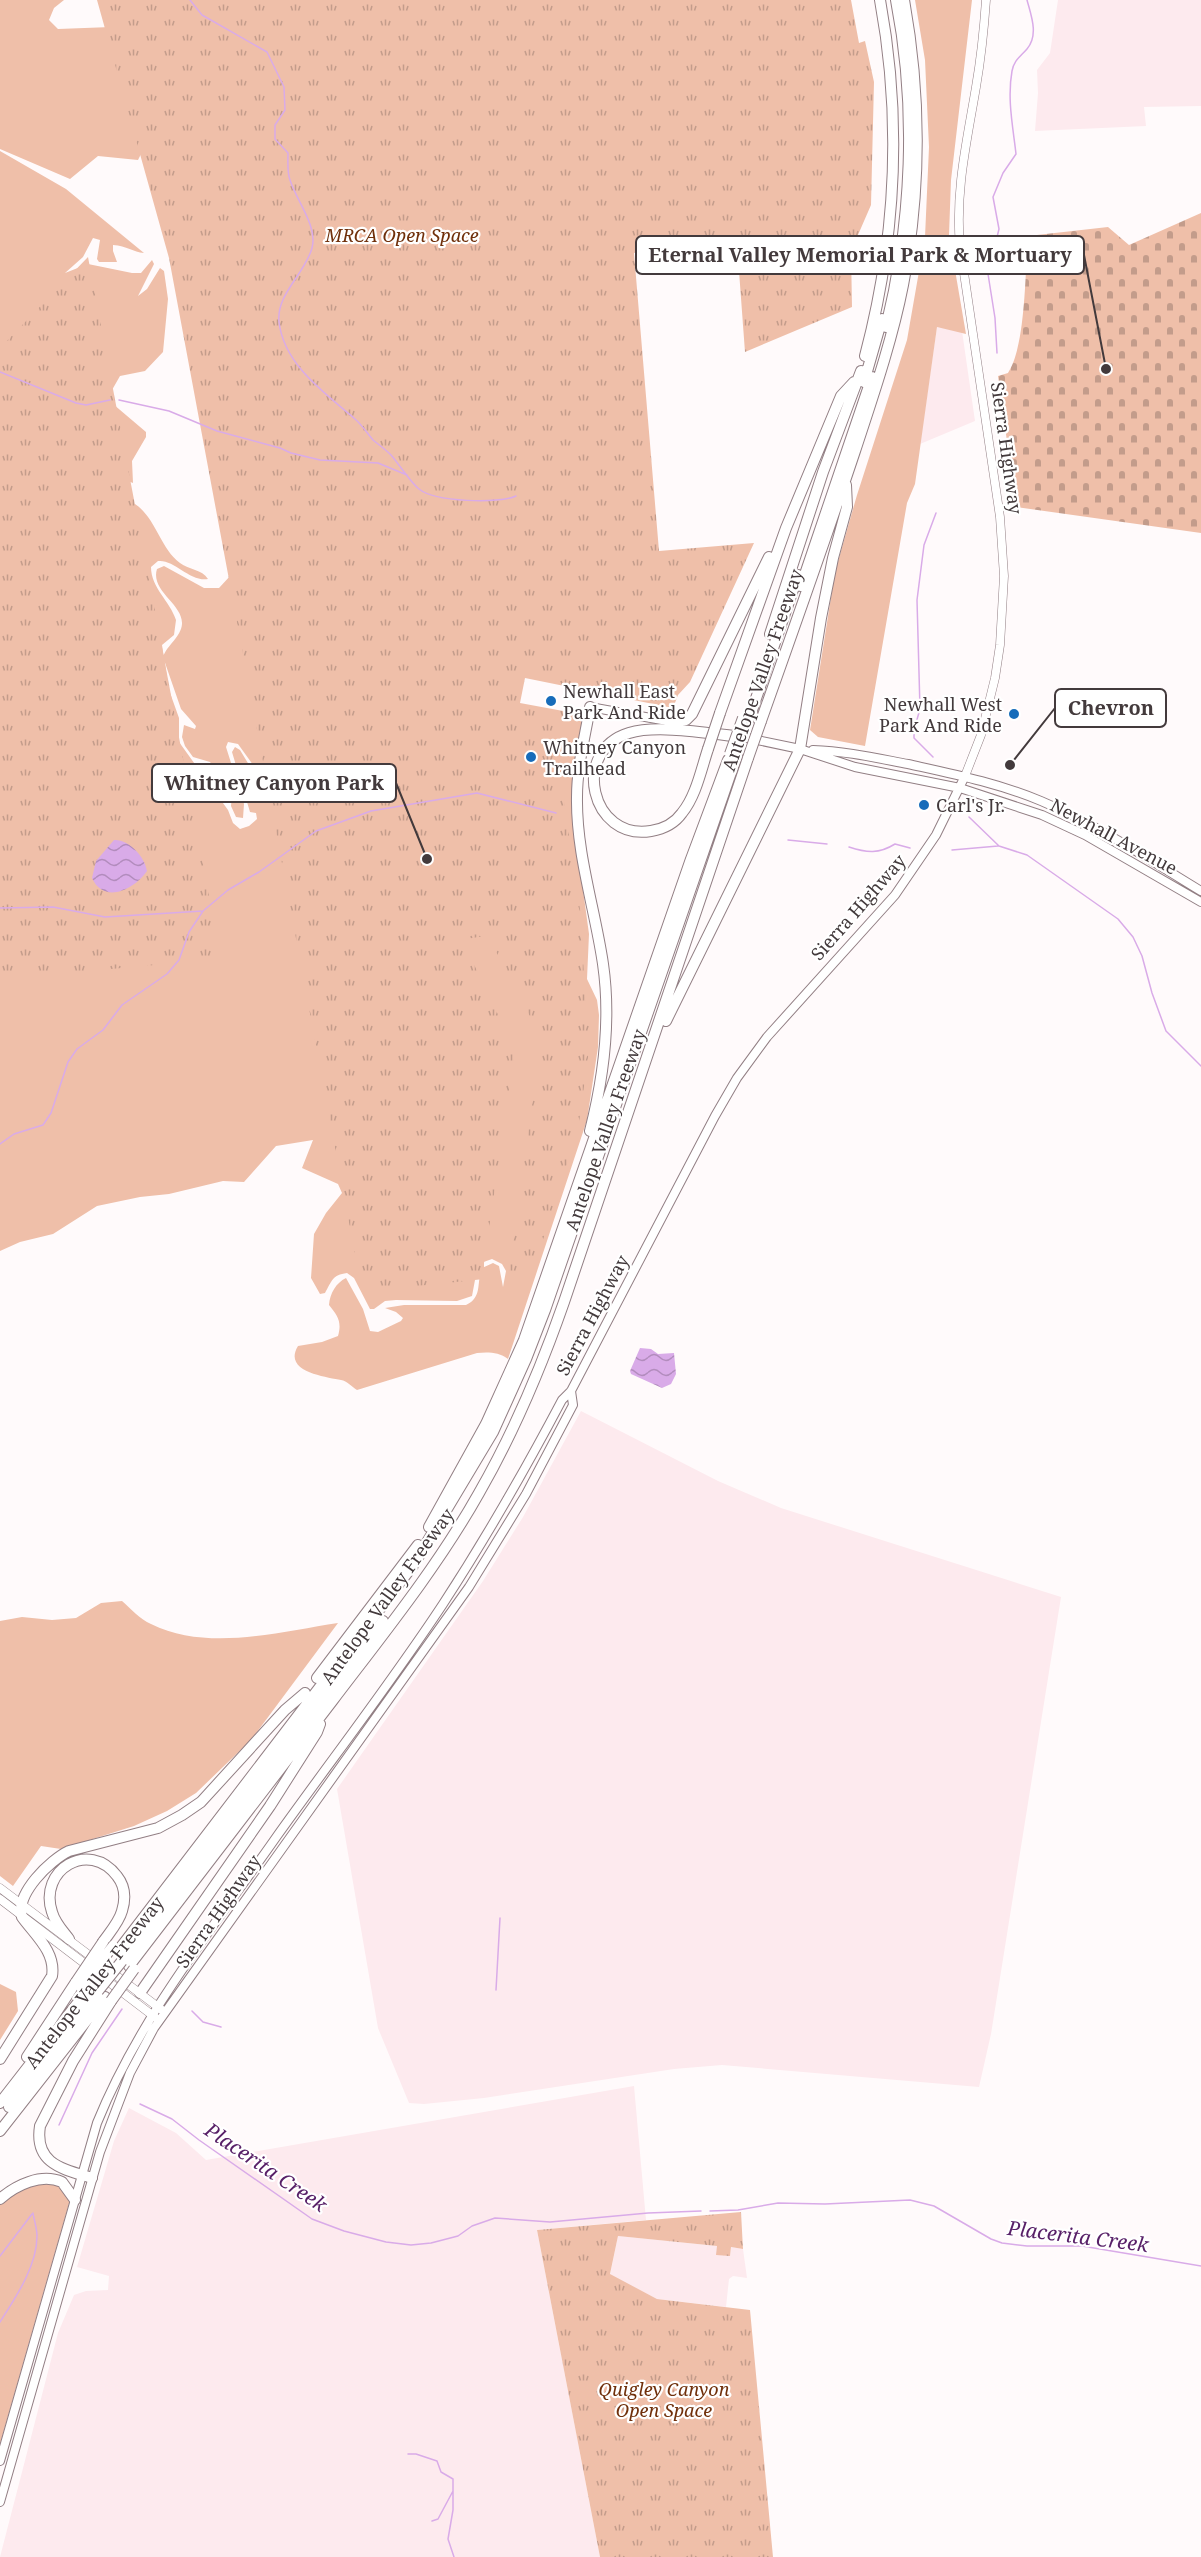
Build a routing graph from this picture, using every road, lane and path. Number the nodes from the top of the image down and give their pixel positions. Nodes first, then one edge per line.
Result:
1 (880, 0) edge
2 (891, 0) edge
3 (896, 0) edge
4 (903, 0) edge
5 (986, 0) edge
6 (860, 375) junction
7 (846, 479) junction
8 (786, 528) junction
9 (590, 707) joint
10 (752, 719) junction
11 (669, 722) junction
12 (743, 737) junction
13 (800, 749) junction
14 (740, 756) junction
15 (965, 776) junction
16 (960, 788) junction
17 (1201, 891) edge
18 (1201, 902) edge
19 (646, 1061) junction
20 (588, 1155) junction
21 (530, 1360) junction
22 (571, 1391) junction
23 (501, 1405) junction
24 (509, 1429) junction
25 (306, 1693) junction
26 (323, 1712) junction
27 (0, 1888) edge
28 (0, 1899) edge
29 (22, 1903) junction
30 (22, 1917) junction
31 (69, 1939) junction
32 (120, 1956) junction
33 (81, 1987) junction
34 (140, 1993) junction
35 (105, 1996) junction
36 (158, 2006) junction
37 (166, 2013) junction
38 (152, 2015) junction
39 (160, 2021) junction
40 (0, 2059) edge
41 (0, 2093) edge
42 (0, 2103) edge
43 (0, 2120) edge
44 (0, 2131) edge
45 (87, 2177) junction
46 (0, 2199) edge
47 (75, 2200) junction
48 (19, 2391) junction
49 (31, 2395) junction
50 (0, 2461) edge
51 (0, 2502) edge

1 - 6 highway, Antelope Valley Freeway
2 - 10 highway
3 - 10 highway
4 - 7 highway, Antelope Valley Freeway
5 - 15 main road, Sierra Highway
6 - 8 highway
6 - 10 highway, Antelope Valley Freeway
7 - 10 highway, Antelope Valley Freeway
7 - 13 highway
8 - 11 highway
8 - 12 highway, bridge
9 - 11 main road, Newhall Avenue
9 - 20 highway
10 - 14 highway, Antelope Valley Freeway, bridge
10 - 14 highway, Antelope Valley Freeway, bridge
11 - 12 main road, Newhall Avenue
12 - 13 main road, Newhall Avenue
13 - 15 main road, Newhall Avenue
13 - 16 main road, Newhall Avenue
13 - 19 highway
14 - 19 highway, Antelope Valley Freeway
14 - 20 highway, Antelope Valley Freeway
14 - 21 highway
15 - 16 main road, Sierra Highway
15 - 17 main road, Newhall Avenue
16 - 18 main road, Newhall Avenue
16 - 22 main road, Sierra Highway
19 - 21 highway, Antelope Valley Freeway
20 - 21 highway, Antelope Valley Freeway
21 - 23 highway, Antelope Valley Freeway
21 - 24 highway, Antelope Valley Freeway
22 - 36 main road, Sierra Highway
22 - 37 main road, Sierra Highway
23 - 25 highway, Antelope Valley Freeway
23 - 32 highway
24 - 26 highway, Antelope Valley Freeway
24 - 32 highway
25 - 29 highway
25 - 32 highway, Antelope Valley Freeway
26 - 32 highway, Antelope Valley Freeway
26 - 34 highway
27 - 29 main road
28 - 30 main road
29 - 30 highway
29 - 31 main road
30 - 38 main road
30 - 40 highway
31 - 32 highway
31 - 34 main road
32 - 33 highway, Antelope Valley Freeway, bridge
32 - 35 highway, bridge
32 - 35 highway, bridge
33 - 41 highway, Antelope Valley Freeway
33 - 42 highway
34 - 36 main road
35 - 43 highway
35 - 44 highway, Antelope Valley Freeway
35 - 45 highway
36 - 37 main road
36 - 38 main road, Sierra Highway
37 - 39 main road, Sierra Highway
38 - 39 main road
38 - 45 main road, Sierra Highway
39 - 45 main road, Sierra Highway
45 - 47 main road, Sierra Highway
45 - 49 main road, Sierra Highway
46 - 47 highway
47 - 48 main road, Sierra Highway
48 - 49 main road
48 - 50 main road, Sierra Highway
49 - 51 main road, Sierra Highway

